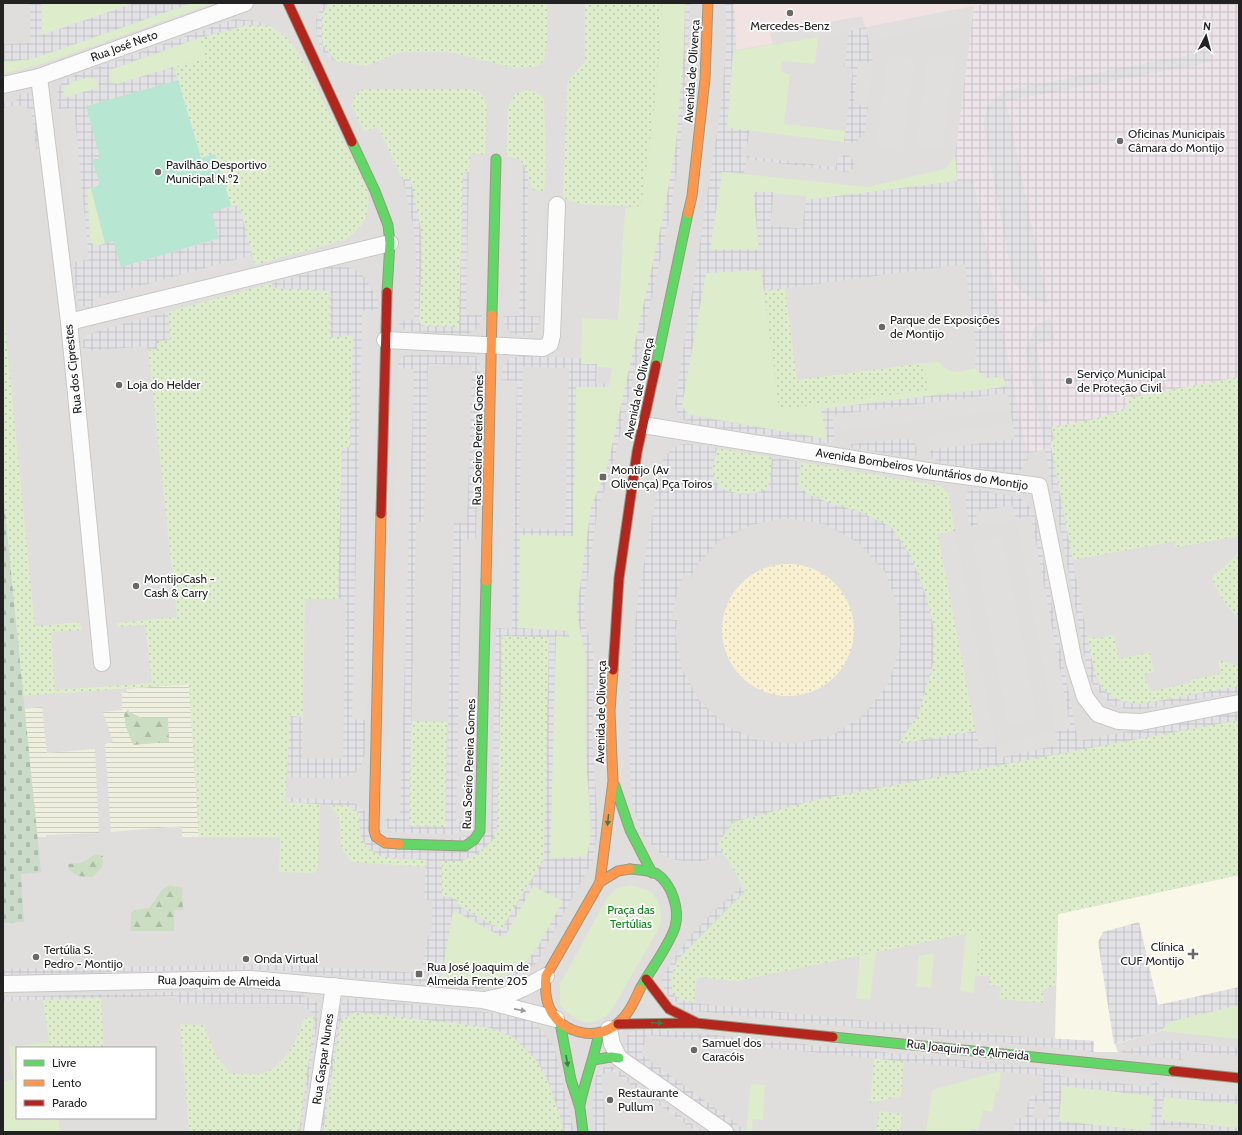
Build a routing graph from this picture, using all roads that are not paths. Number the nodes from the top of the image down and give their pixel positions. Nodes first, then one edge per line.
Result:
1 (245, 3) edge
2 (288, 3) edge
3 (708, 3) edge
4 (39, 77) junction
5 (3, 86) edge
6 (496, 159) dead end
7 (557, 205) dead end
8 (390, 243) junction
9 (69, 322) junction
10 (385, 340) junction
11 (492, 347) junction
12 (643, 425) junction
13 (102, 662) dead end
14 (1239, 703) edge
15 (613, 781) junction
16 (652, 873) junction
17 (600, 882) junction
18 (546, 976) junction
19 (646, 979) junction
20 (3, 984) edge
21 (334, 986) junction
22 (483, 1000) junction
23 (558, 1021) junction
24 (696, 1023) junction
25 (609, 1029) junction
26 (619, 1058) junction
27 (593, 1060) junction
28 (1239, 1078) edge
29 (580, 1108) junction
30 (312, 1132) edge
31 (583, 1132) edge
32 (725, 1132) edge

1 - 4 street, Rua José Neto
2 - 8 main road, Rua Soeiro Pereira Gomes
3 - 12 main road, Avenida de Olivença
4 - 5 street, Rua José Neto
4 - 9 street, Rua dos Ciprestes
6 - 11 main road, Rua Soeiro Pereira Gomes
7 - 11 street
8 - 9 street
8 - 10 main road, Rua Soeiro Pereira Gomes
9 - 13 street, Rua dos Ciprestes
10 - 11 street
10 - 11 main road, Rua Soeiro Pereira Gomes
12 - 14 street, Avenida Bombeiros Voluntários do Montijo
12 - 15 main road, Avenida de Olivença
15 - 16 main road, Avenida de Olivença
15 -> 17 main road, Avenida de Olivença
16 - 17 main road
16 - 19 main road
17 - 18 main road
18 - 22 street, Rua Joaquim de Almeida
18 - 23 main road
19 - 24 main road, Rua Joaquim de Almeida
19 - 25 main road
20 - 21 street, Rua Joaquim de Almeida
21 - 22 street, Rua Joaquim de Almeida
21 - 30 street, Rua Gaspar Nunes
22 -> 23 street, Rua Joaquim de Almeida
23 - 25 main road, Rua Joaquim de Almeida
23 -> 29 main road
25 -> 24 main road, Rua Joaquim de Almeida
24 - 28 main road, Rua Joaquim de Almeida
25 - 26 street
25 - 27 main road
26 - 27 main road
26 - 32 street
27 - 29 main road
29 - 31 main road

